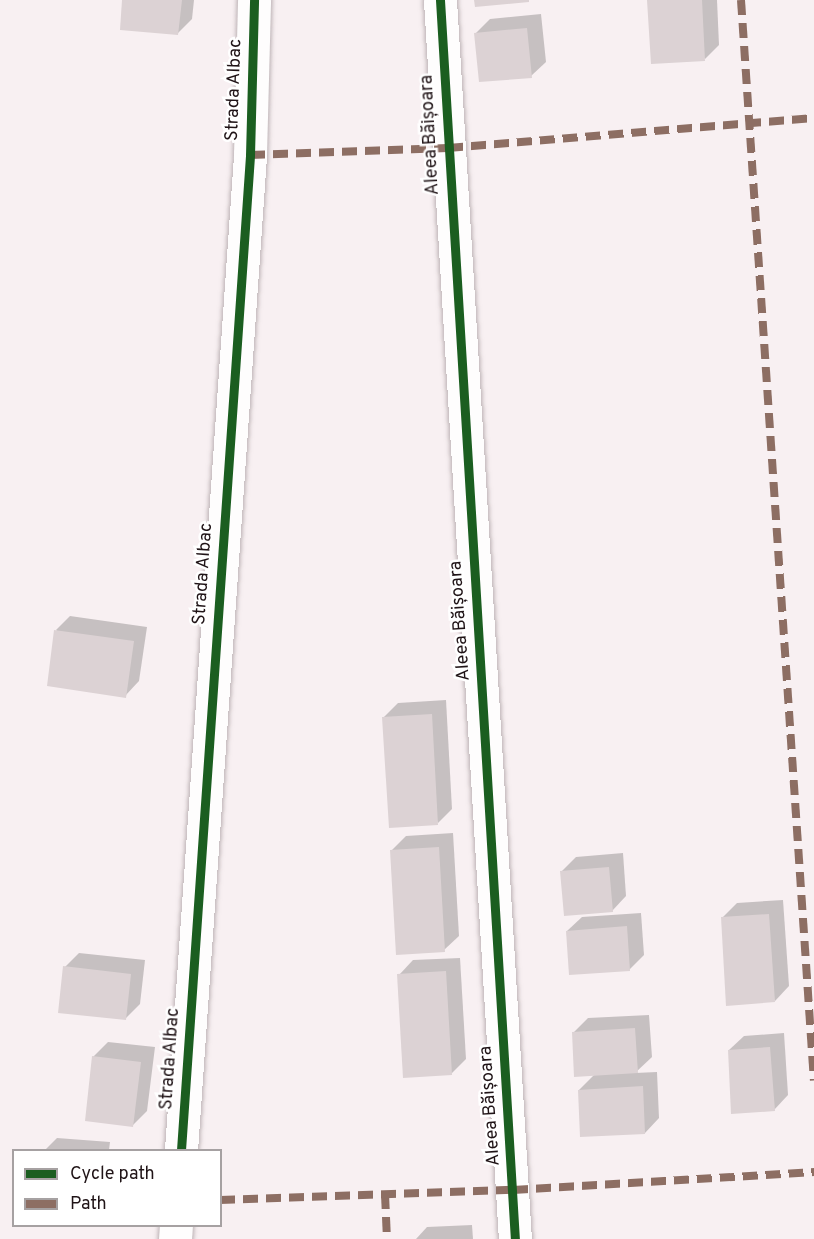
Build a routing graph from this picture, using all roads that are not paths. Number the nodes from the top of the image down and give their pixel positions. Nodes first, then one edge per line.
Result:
1 (254, 0) edge
2 (440, 0) edge
3 (181, 1149) edge
4 (515, 1239) edge

1 - 3 street, Strada Albac
2 - 4 street, Aleea Băișoara

